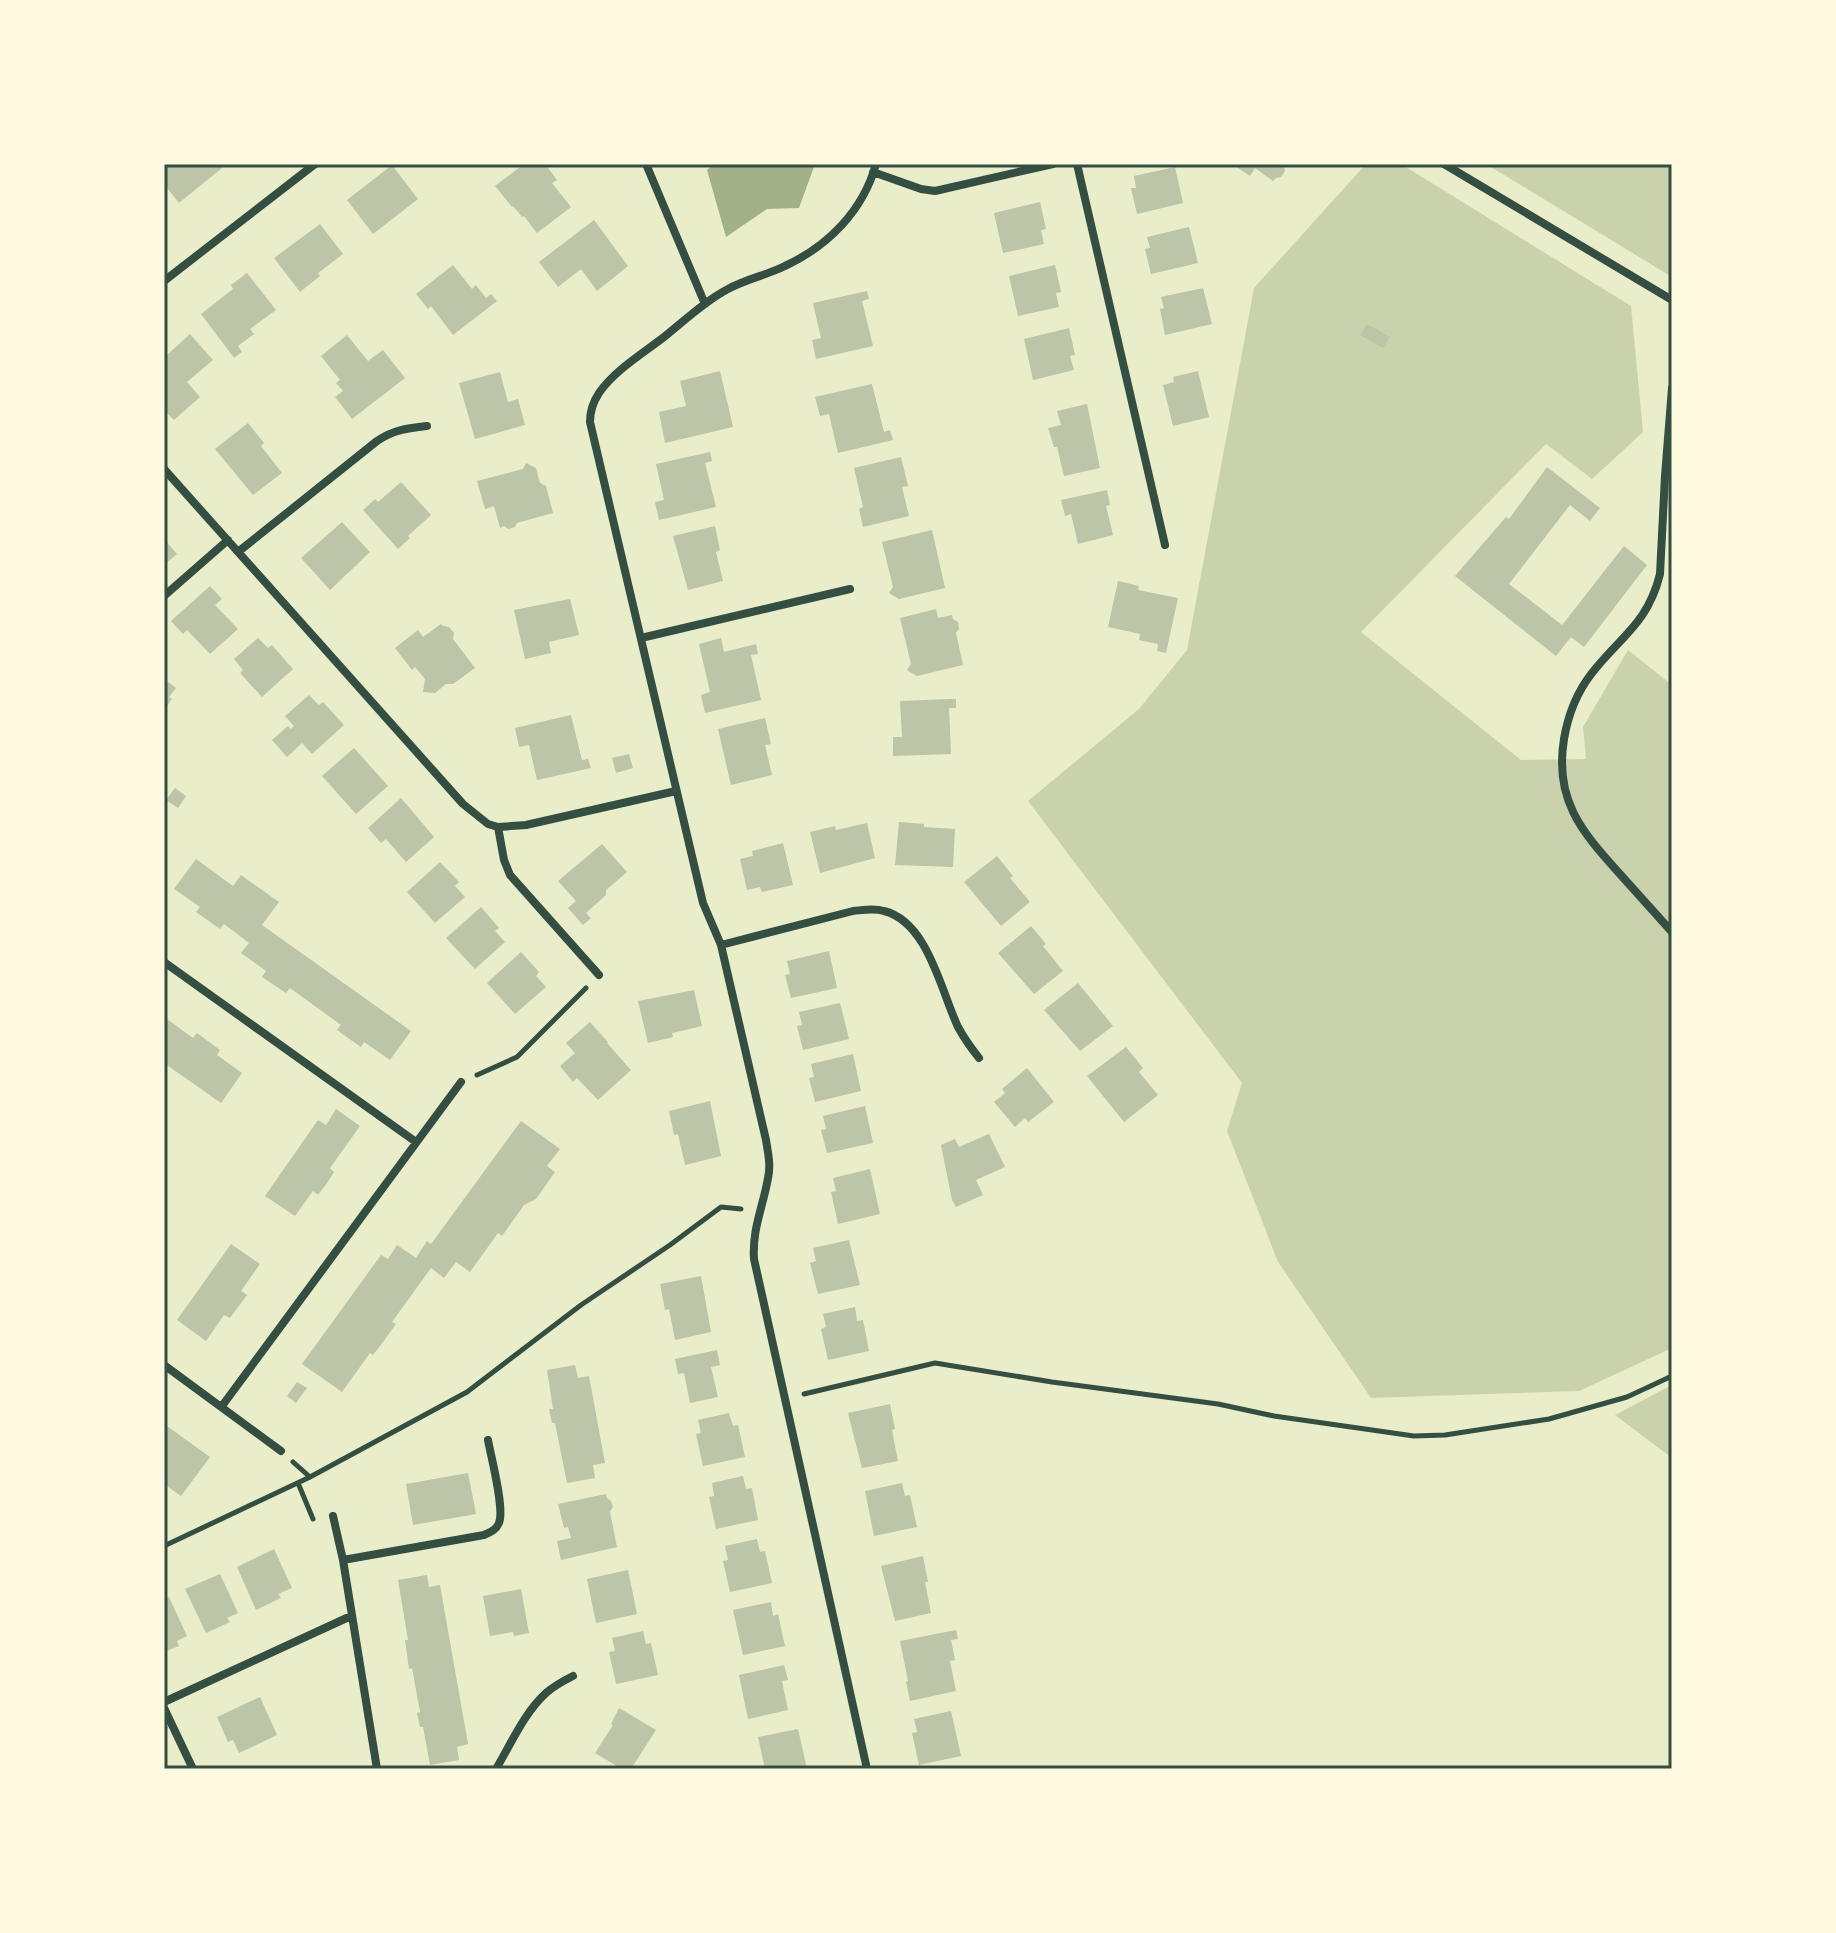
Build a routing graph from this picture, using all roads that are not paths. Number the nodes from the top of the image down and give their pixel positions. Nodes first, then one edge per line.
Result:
1 (315, 164) edge
2 (646, 164) edge
3 (1053, 164) edge
4 (1077, 164) edge
5 (1444, 164) edge
6 (874, 168) edge
7 (164, 281) edge
8 (1672, 300) edge
9 (705, 304) junction
10 (1672, 388) edge
11 (427, 426) dead end
12 (164, 469) edge
13 (228, 540) junction
14 (1165, 545) dead end
15 (238, 552) junction
16 (850, 589) dead end
17 (164, 596) edge
18 (641, 638) junction
19 (676, 791) junction
20 (498, 827) junction
21 (1672, 932) edge
22 (721, 945) junction
23 (164, 962) edge
24 (599, 975) road end
25 (979, 1058) dead end
26 (461, 1082) road end
27 (416, 1142) junction
28 (164, 1365) edge
29 (222, 1406) junction
30 (488, 1440) dead end
31 (281, 1451) dead end
32 (333, 1516) dead end
33 (343, 1560) junction
34 (351, 1616) junction
35 (573, 1676) dead end
36 (164, 1702) edge
37 (164, 1708) edge
38 (193, 1769) edge
39 (377, 1769) edge
40 (496, 1769) edge
41 (867, 1769) edge

1 - 7 street
2 - 9 street
3 - 6 street
4 - 14 street
5 - 8 street
6 - 9 street
9 - 18 street
10 - 21 street
11 - 15 street
12 - 13 street
13 - 15 street
13 - 17 street
15 - 20 street
16 - 18 street
18 - 19 street
19 - 20 street
19 - 22 street
20 - 24 street
22 - 25 street
22 - 41 street
23 - 27 street
26 - 27 street
27 - 29 street
28 - 29 street
29 - 31 street
30 - 33 street
32 - 33 street
33 - 34 street
34 - 36 street
34 - 39 street
35 - 40 street
37 - 38 street

